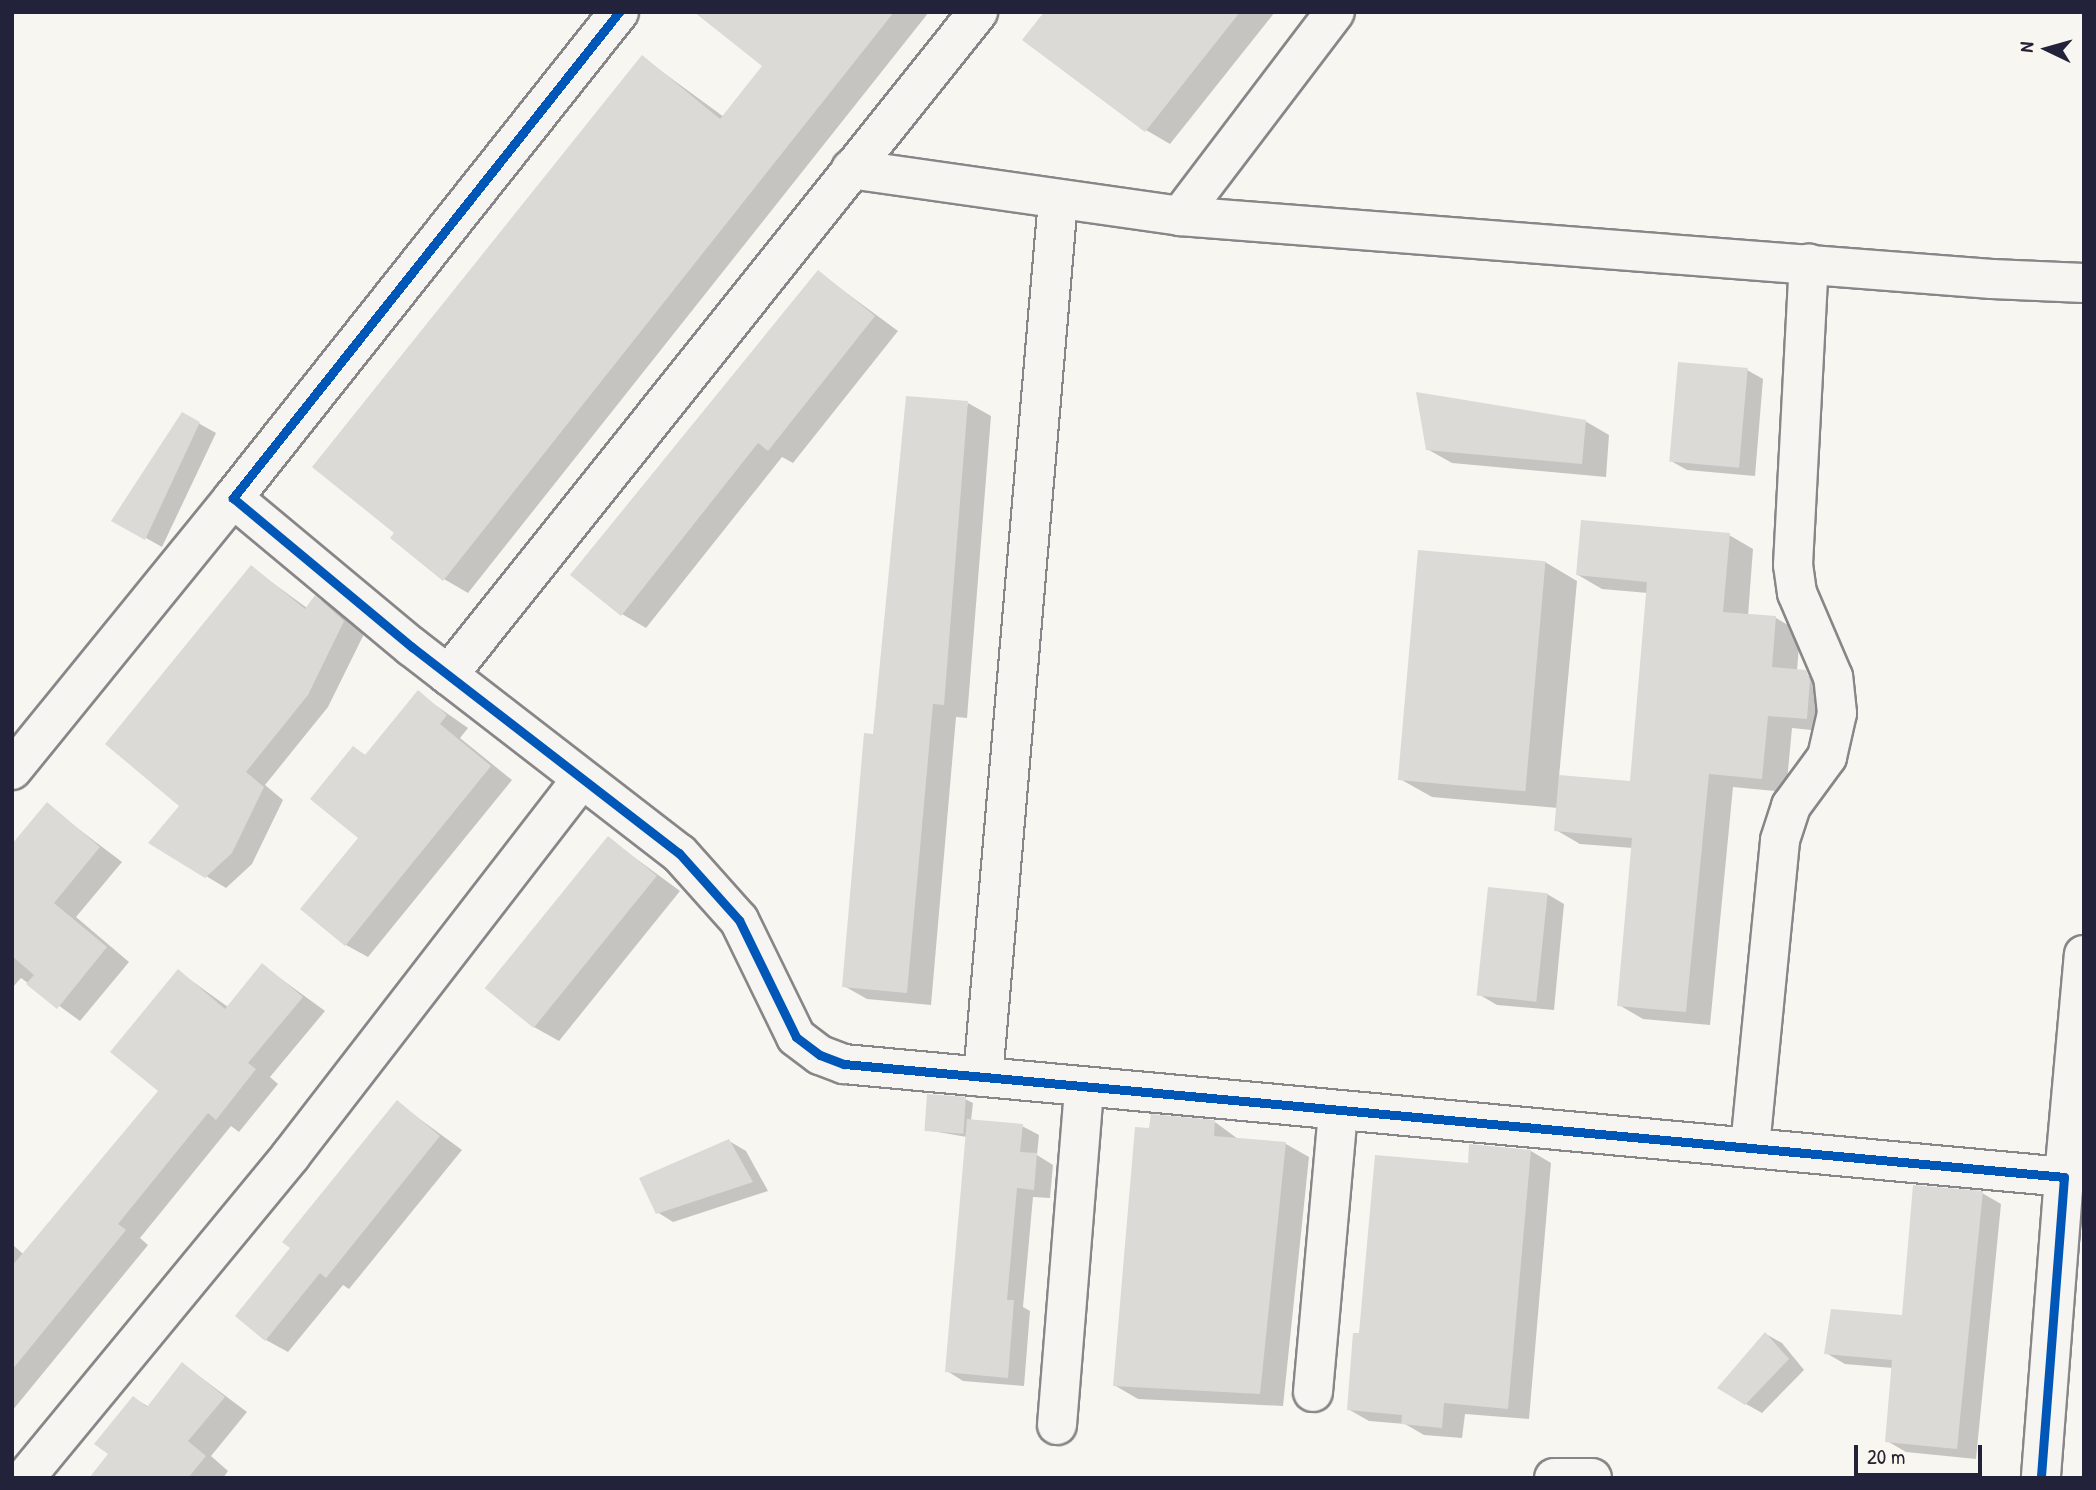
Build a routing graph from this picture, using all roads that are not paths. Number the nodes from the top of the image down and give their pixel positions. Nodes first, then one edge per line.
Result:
1 (619, 12) edge
2 (978, 12) edge
3 (1335, 12) edge
4 (851, 169) junction
5 (1058, 200) junction
6 (1180, 216) junction
7 (1809, 264) junction
8 (2084, 283) edge
9 (233, 498) junction
10 (448, 674) junction
11 (12, 770) edge
12 (581, 780) junction
13 (2084, 955) edge
14 (983, 1077) junction
15 (1084, 1087) junction
16 (1338, 1110) junction
17 (1750, 1147) junction
18 (2070, 1201) edge
19 (1313, 1392) dead end
20 (1058, 1425) dead end
21 (25, 1478) edge
22 (1554, 1478) edge
23 (1592, 1478) edge
24 (2042, 1478) edge

1 - 9 street
2 - 4 street
3 - 6 street
4 - 5 street
4 - 10 street
5 - 6 street
5 - 14 street
6 - 7 street
7 - 8 street
7 - 17 street
9 - 10 street
9 - 11 street
10 - 12 street
12 - 14 street
12 - 21 street
13 - 18 street
14 - 15 street
15 - 16 street
15 - 20 street
16 - 17 street
16 - 19 street
17 - 18 street
18 - 24 street
22 - 23 street

